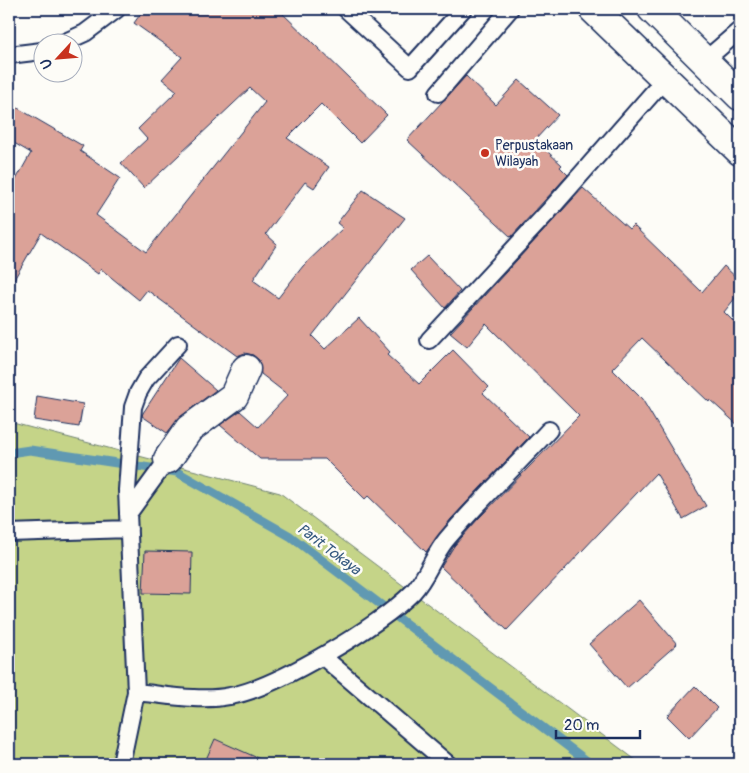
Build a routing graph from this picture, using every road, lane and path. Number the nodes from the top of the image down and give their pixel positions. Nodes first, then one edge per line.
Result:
1 (116, 9) edge
2 (346, 9) edge
3 (463, 9) edge
4 (510, 9) edge
5 (593, 9) edge
6 (652, 9) edge
7 (740, 30) edge
8 (82, 34) edge
9 (32, 52) edge
10 (9, 55) edge
11 (703, 62) junction
12 (664, 80) junction
13 (438, 93) dead end
14 (740, 96) edge
15 (740, 151) edge
16 (429, 340) dead end
17 (178, 344) dead end
18 (246, 369) dead end
19 (549, 430) dead end
20 (168, 459) joint
21 (128, 522) junction
22 (9, 533) edge
23 (322, 656) junction
24 (136, 692) junction
25 (121, 764) edge
26 (448, 764) edge

1 - 8 lane
2 - 3 lane
4 - 13 lane
5 - 12 street
6 - 11 street
7 - 11 lane
9 - 10 lane
11 - 14 street
12 - 15 street
12 - 16 lane
17 - 21 lane
18 - 20 street
19 - 23 lane
20 - 21 lane
21 - 22 lane
21 - 24 lane
23 - 24 lane
23 - 26 lane
24 - 25 lane

